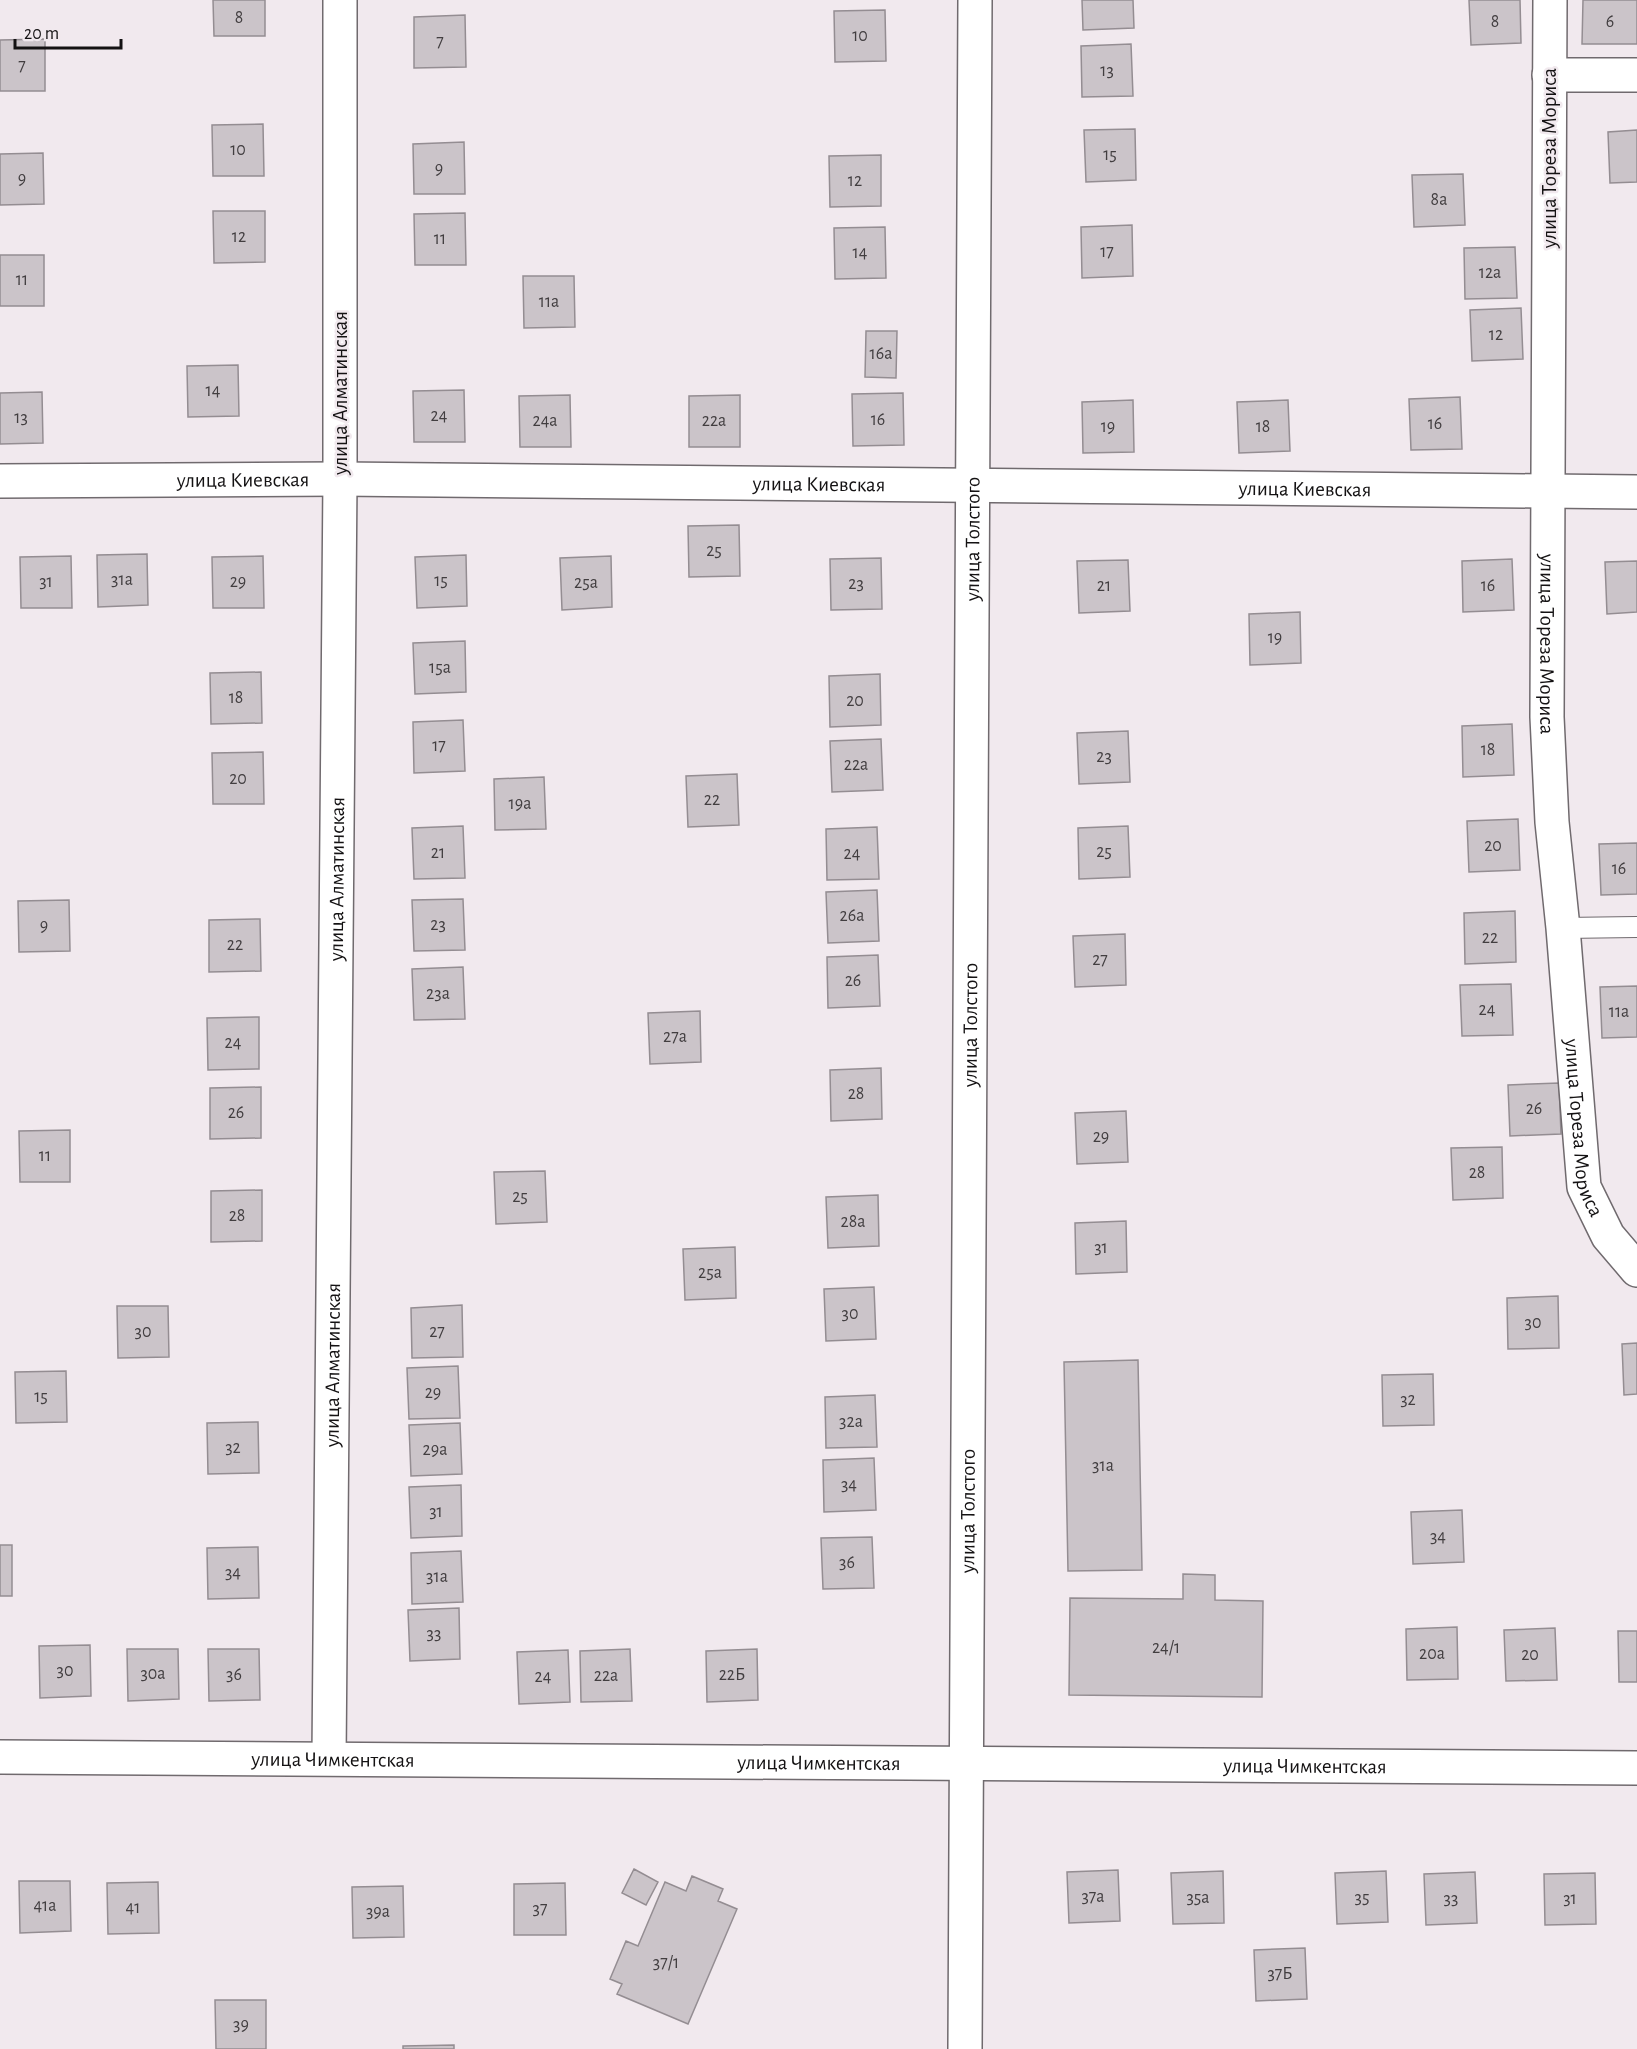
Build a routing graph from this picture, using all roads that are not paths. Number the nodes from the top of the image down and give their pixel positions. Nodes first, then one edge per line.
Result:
1 (340, 0) edge
2 (975, 0) edge
3 (1550, 0) edge
4 (1549, 75) junction
5 (1637, 75) edge
6 (340, 479) junction
7 (0, 481) edge
8 (971, 486) junction
9 (1547, 491) junction
10 (1637, 492) edge
11 (1637, 927) edge
12 (1563, 928) junction
13 (1637, 1270) edge
14 (0, 1757) edge
15 (329, 1758) junction
16 (968, 1764) junction
17 (1637, 1768) edge
18 (965, 2049) edge

1 - 6 street, улица Алматинская
2 - 8 street, улица Толстого
3 - 4 street, улица Тореза Мориса
4 - 5 street
4 - 9 street, улица Тореза Мориса
6 - 7 street, улица Киевская
6 - 8 street, улица Киевская
6 - 15 street, улица Алматинская
8 - 9 street, улица Киевская
8 - 16 street, улица Толстого
9 - 10 street, улица Киевская
9 - 12 street, улица Тореза Мориса
11 - 12 lane
12 - 13 street, улица Тореза Мориса
14 - 15 street, улица Чимкентская
15 - 16 street, улица Чимкентская
16 - 17 street, улица Чимкентская
16 - 18 street, улица Толстого

